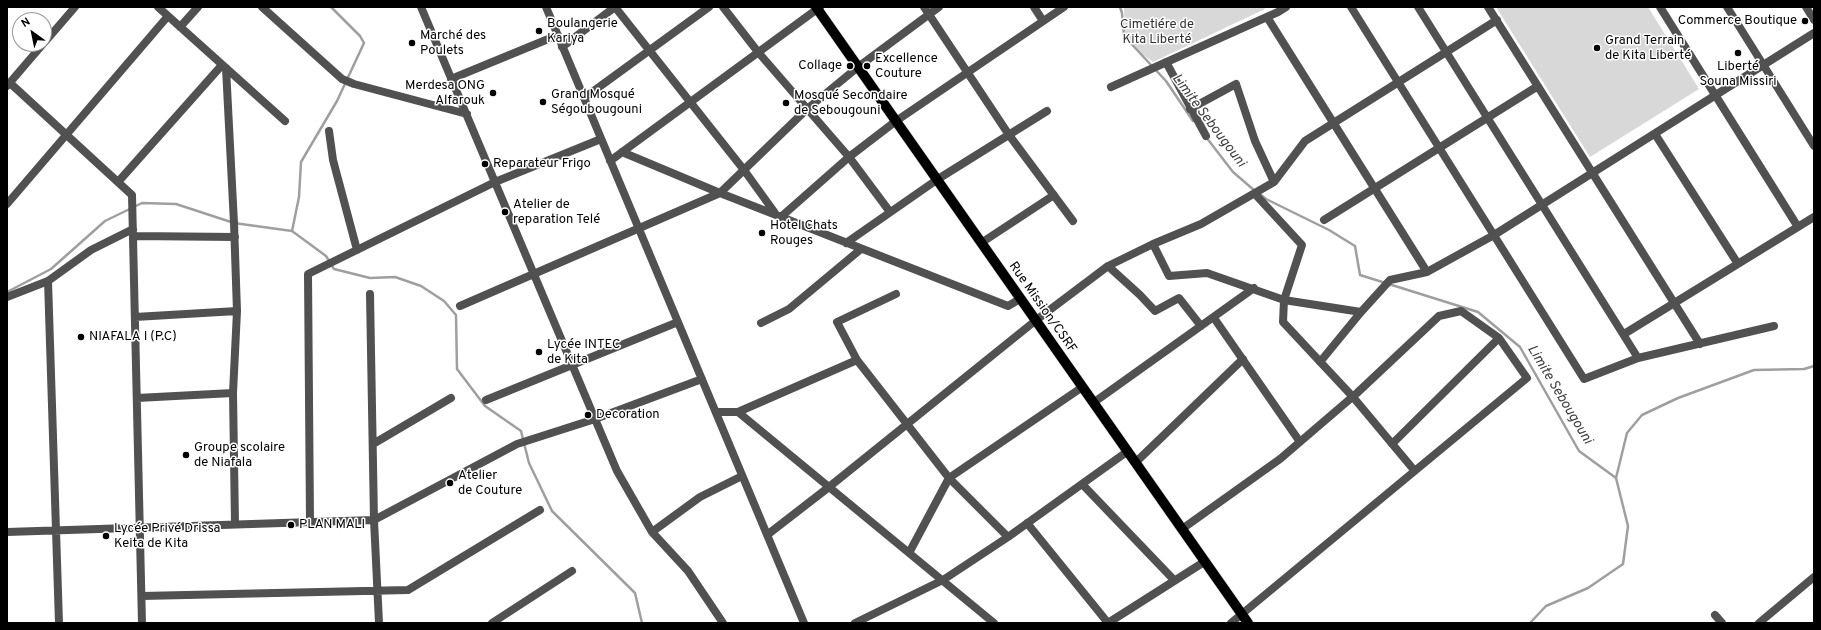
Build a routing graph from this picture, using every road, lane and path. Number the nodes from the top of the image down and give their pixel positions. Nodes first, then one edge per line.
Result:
1 (75, 7) edge
2 (158, 7) edge
3 (198, 7) edge
4 (262, 7) edge
5 (421, 7) edge
6 (546, 7) edge
7 (615, 7) edge
8 (709, 7) edge
9 (723, 7) edge
10 (939, 7) edge
11 (1034, 7) edge
12 (1064, 7) edge
13 (1286, 7) edge
14 (1351, 7) edge
15 (1418, 7) edge
16 (1488, 7) edge
17 (1661, 7) edge
18 (1727, 7) edge
19 (1806, 7) edge
20 (818, 8) edge
21 (927, 10) edge
22 (1276, 10) edge
23 (168, 16) junction
24 (1267, 17) junction
25 (1497, 20) junction
26 (1814, 20) edge
27 (1043, 21) junction
28 (180, 27) junction
29 (1814, 33) edge
30 (52, 34) edge
31 (558, 35) junction
32 (562, 47) junction
33 (649, 51) junction
34 (37, 52) edge
35 (758, 52) junction
36 (1447, 52) junction
37 (1166, 62) junction
38 (1763, 65) junction
39 (224, 66) junction
40 (858, 67) junction
41 (969, 72) junction
42 (452, 79) junction
43 (1398, 82) junction
44 (8, 85) edge
45 (1111, 86) dead end
46 (1538, 86) junction
47 (1716, 95) junction
48 (584, 98) junction
49 (689, 103) junction
50 (807, 109) junction
51 (1190, 109) junction
52 (1047, 111) dead end
53 (467, 114) junction
54 (1488, 117) junction
55 (285, 121) dead end
56 (896, 121) junction
57 (1334, 123) junction
58 (329, 131) dead end
59 (66, 134) junction
60 (1009, 134) junction
61 (1655, 134) junction
62 (1206, 136) dead end
63 (601, 139) junction
64 (1814, 146) edge
65 (1439, 148) junction
66 (622, 152) junction
67 (849, 158) junction
68 (610, 161) junction
69 (744, 170) junction
70 (1592, 173) junction
71 (938, 179) junction
72 (118, 182) junction
73 (495, 182) junction
74 (1274, 182) junction
75 (1374, 188) junction
76 (720, 192) junction
77 (1255, 194) junction
78 (1054, 195) junction
79 (7, 204) edge
80 (1542, 205) junction
81 (890, 212) junction
82 (779, 215) junction
83 (1814, 217) edge
84 (1324, 220) dead end
85 (1073, 221) dead end
86 (1798, 227) junction
87 (638, 228) junction
88 (133, 232) junction
89 (1494, 235) junction
90 (235, 237) junction
91 (846, 243) junction
92 (981, 243) junction
93 (1153, 244) junction
94 (861, 248) junction
95 (357, 250) junction
96 (1738, 264) junction
97 (1108, 266) junction
98 (1427, 272) junction
99 (534, 274) junction
100 (48, 281) junction
101 (1254, 288) junction
102 (370, 294) dead end
103 (896, 294) dead end
104 (7, 297) edge
105 (1020, 299) junction
106 (1284, 300) junction
107 (1674, 303) junction
108 (460, 306) dead end
109 (237, 311) junction
110 (1361, 312) junction
111 (135, 317) junction
112 (1214, 318) junction
113 (1035, 321) junction
114 (678, 322) junction
115 (761, 323) dead end
116 (1201, 326) junction
117 (1774, 326) dead end
118 (1624, 334) junction
119 (1499, 338) junction
120 (1700, 344) junction
121 (1638, 358) junction
122 (857, 360) junction
123 (1243, 360) junction
124 (1320, 362) junction
125 (573, 365) junction
126 (702, 379) junction
127 (1081, 388) junction
128 (233, 393) junction
129 (1352, 397) junction
130 (137, 398) junction
131 (450, 398) dead end
132 (486, 400) dead end
133 (1093, 403) junction
134 (716, 412) junction
135 (738, 412) junction
136 (595, 419) junction
137 (907, 424) junction
138 (1300, 442) junction
139 (373, 444) junction
140 (1392, 444) junction
141 (1128, 451) junction
142 (1136, 462) junction
143 (1414, 470) junction
144 (742, 476) junction
145 (949, 478) junction
146 (1082, 484) junction
147 (829, 487) junction
148 (540, 510) dead end
149 (374, 520) junction
150 (310, 522) junction
151 (1027, 523) junction
152 (235, 524) junction
153 (141, 527) junction
154 (1182, 529) junction
155 (55, 530) junction
156 (7, 532) edge
157 (652, 532) junction
158 (767, 535) junction
159 (1008, 537) junction
160 (910, 553) junction
161 (1204, 562) junction
162 (572, 571) dead end
163 (1814, 577) edge
164 (943, 580) junction
165 (1174, 580) junction
166 (378, 591) junction
167 (142, 596) junction
168 (1241, 614) junction
169 (1715, 615) dead end
170 (59, 623) edge
171 (142, 623) edge
172 (379, 623) edge
173 (492, 623) edge
174 (723, 623) edge
175 (804, 623) edge
176 (855, 623) edge
177 (994, 623) edge
178 (1108, 623) edge
179 (1231, 623) edge
180 (1248, 623) edge
181 (1722, 623) edge
182 (1759, 623) edge

1 - 30 street
2 - 23 street
3 - 28 street
4 - 53 street
5 - 42 street
6 - 31 street
7 - 32 street
7 - 33 street
8 - 33 street
9 - 35 street
10 - 21 street
11 - 27 street
12 - 27 street
13 - 22 street
14 - 43 street
15 - 36 street
16 - 25 street
17 - 47 street
18 - 38 street
19 - 26 street
20 - 35 street
20 - 40 main road, Rue Mission/CSRF
21 - 40 street
21 - 41 street
22 - 24 street
23 - 28 street
23 - 59 street
24 - 37 street
24 - 57 street
25 - 36 street
25 - 46 street
27 - 41 street
28 - 39 street
29 - 38 street
31 - 32 street
31 - 42 street
32 - 48 street
33 - 48 street
33 - 49 street
34 - 44 street
35 - 49 street
35 - 50 street
36 - 43 street
36 - 54 street
37 - 45 street
37 - 51 street
38 - 47 street
38 - 64 street
39 - 55 street
39 - 72 street
39 - 90 street
40 - 50 street
40 - 56 main road, Rue Mission/CSRF
41 - 56 street
41 - 60 street
42 - 53 street
43 - 57 street
43 - 65 street
44 - 59 street
46 - 54 street
46 - 70 street
47 - 61 street
47 - 86 street
48 - 63 street
49 - 66 street
49 - 69 street
50 - 67 street
50 - 69 street
51 - 62 street
51 - 74 street
52 - 60 street
53 - 73 street
54 - 65 street
54 - 80 street
56 - 67 street
56 - 71 main road, Rue Mission/CSRF
57 - 74 street
57 - 75 street
58 - 95 street
59 - 72 street
59 - 79 street
60 - 71 street
60 - 78 street
61 - 70 street
61 - 96 street
63 - 68 street
63 - 73 street
65 - 75 street
65 - 89 street
66 - 68 street
66 - 76 street
67 - 81 street
67 - 82 street
68 - 87 street
69 - 76 street
69 - 82 street
70 - 80 street
70 - 107 street
71 - 81 street
71 - 92 main road, Rue Mission/CSRF
72 - 88 street
73 - 95 street
73 - 99 street
74 - 77 street
75 - 84 street
75 - 98 street
76 - 82 street
76 - 87 street
77 - 93 street
77 - 106 street
78 - 85 street
78 - 92 street
80 - 89 street
80 - 118 street
81 - 91 street
82 - 91 street
83 - 86 street
86 - 96 street
87 - 99 street
87 - 114 street
88 - 90 street
88 - 100 street
88 - 111 street
89 - 98 street
89 - 121 street
90 - 109 street
91 - 94 street
92 - 105 main road, Rue Mission/CSRF
93 - 97 street
93 - 101 street
94 - 105 street
94 - 115 street
95 - 150 street
96 - 107 street
97 - 113 street
97 - 116 street
98 - 110 street
99 - 108 street
99 - 125 street
100 - 104 street
100 - 155 street
101 - 106 street
101 - 112 street
102 - 139 street
103 - 122 street
105 - 113 main road, Rue Mission/CSRF
106 - 110 street
106 - 124 street
107 - 118 street
107 - 120 street
109 - 111 street
109 - 128 street
110 - 124 street
111 - 130 street
112 - 116 street
112 - 123 street
113 - 127 main road, Rue Mission/CSRF
113 - 137 street
114 - 125 street
114 - 126 street
116 - 133 street
117 - 120 street
118 - 121 street
119 - 129 street
119 - 140 street
119 - 143 street
120 - 121 street
122 - 135 street
122 - 137 street
123 - 138 street
123 - 142 street
124 - 129 street
125 - 132 street
125 - 136 street
126 - 134 street
126 - 136 street
127 - 133 main road, Rue Mission/CSRF
127 - 145 street
128 - 130 street
128 - 152 street
129 - 138 street
129 - 140 street
130 - 153 street
131 - 139 street
133 - 141 main road, Rue Mission/CSRF
134 - 135 street
134 - 144 street
135 - 147 street
136 - 149 street
136 - 157 street
137 - 145 street
137 - 147 street
138 - 154 street
139 - 149 street
140 - 143 street
141 - 142 main road, Rue Mission/CSRF
141 - 146 street
142 - 154 main road, Rue Mission/CSRF
143 - 168 street
144 - 157 street
144 - 158 street
145 - 159 street
145 - 160 street
146 - 151 street
146 - 165 street
147 - 158 street
147 - 160 street
148 - 166 street
149 - 150 street
149 - 166 street
150 - 152 street
151 - 159 street
151 - 178 street
152 - 153 street
153 - 155 street
153 - 167 street
154 - 161 main road, Rue Mission/CSRF
155 - 156 street
155 - 170 street
157 - 174 street
158 - 175 street
159 - 164 street
160 - 164 street
161 - 165 street
161 - 168 main road, Rue Mission/CSRF
162 - 173 street
163 - 182 street
164 - 176 street
164 - 177 street
165 - 178 street
166 - 167 street
166 - 172 street
167 - 171 street
168 - 179 street
168 - 180 main road, Rue Mission/CSRF
169 - 181 street

